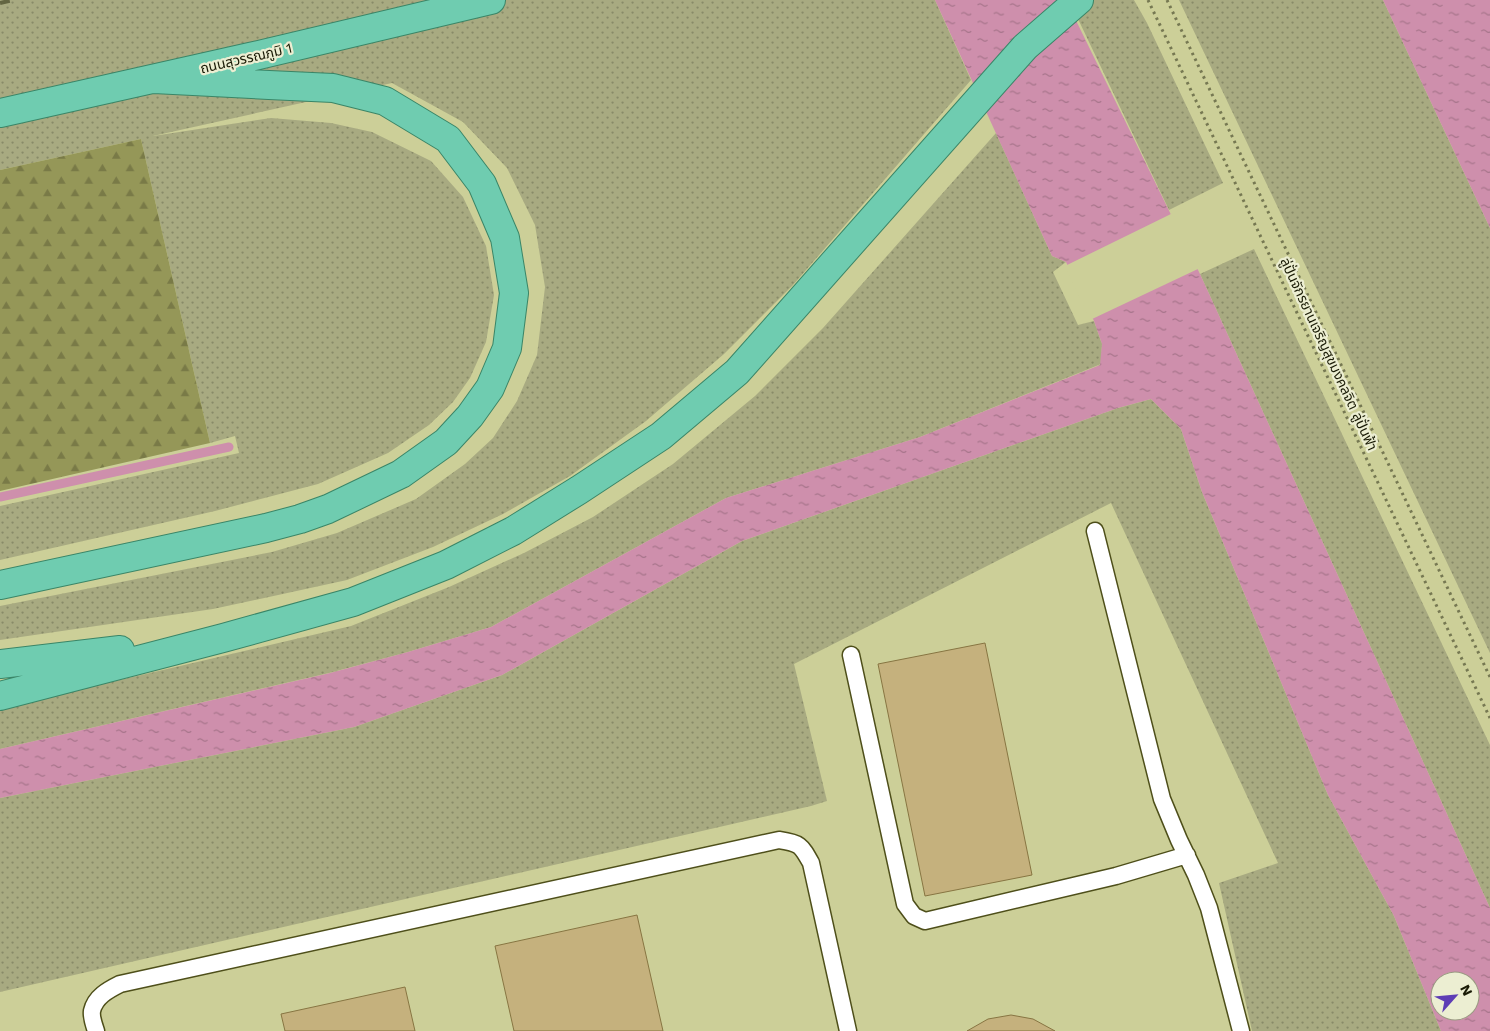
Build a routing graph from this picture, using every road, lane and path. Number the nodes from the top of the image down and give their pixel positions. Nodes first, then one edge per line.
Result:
1 (491, 0) edge
2 (1079, 0) edge
3 (1148, 0) edge
4 (1167, 0) edge
5 (154, 79) junction
6 (0, 114) edge
7 (1095, 531) dead end
8 (0, 585) edge
9 (223, 638) junction
10 (851, 655) dead end
11 (0, 664) edge
12 (1490, 677) edge
13 (0, 696) edge
14 (1490, 718) edge
15 (1187, 856) junction
16 (96, 1031) edge
17 (848, 1031) edge
18 (1241, 1031) edge

1 - 5 highway, ถนนสุวรรณภูมิ 1
2 - 9 highway
3 - 14 path, ลู่ปั่นจักรยานเจริญสุขมงคลจิต ลู่ปั่นฟ้า
4 - 12 path
5 - 6 highway, ถนนสุวรรณภูมิ 1
5 - 8 highway
7 - 15 lane
9 - 11 highway
9 - 13 highway
10 - 15 lane
15 - 18 lane
16 - 17 lane

